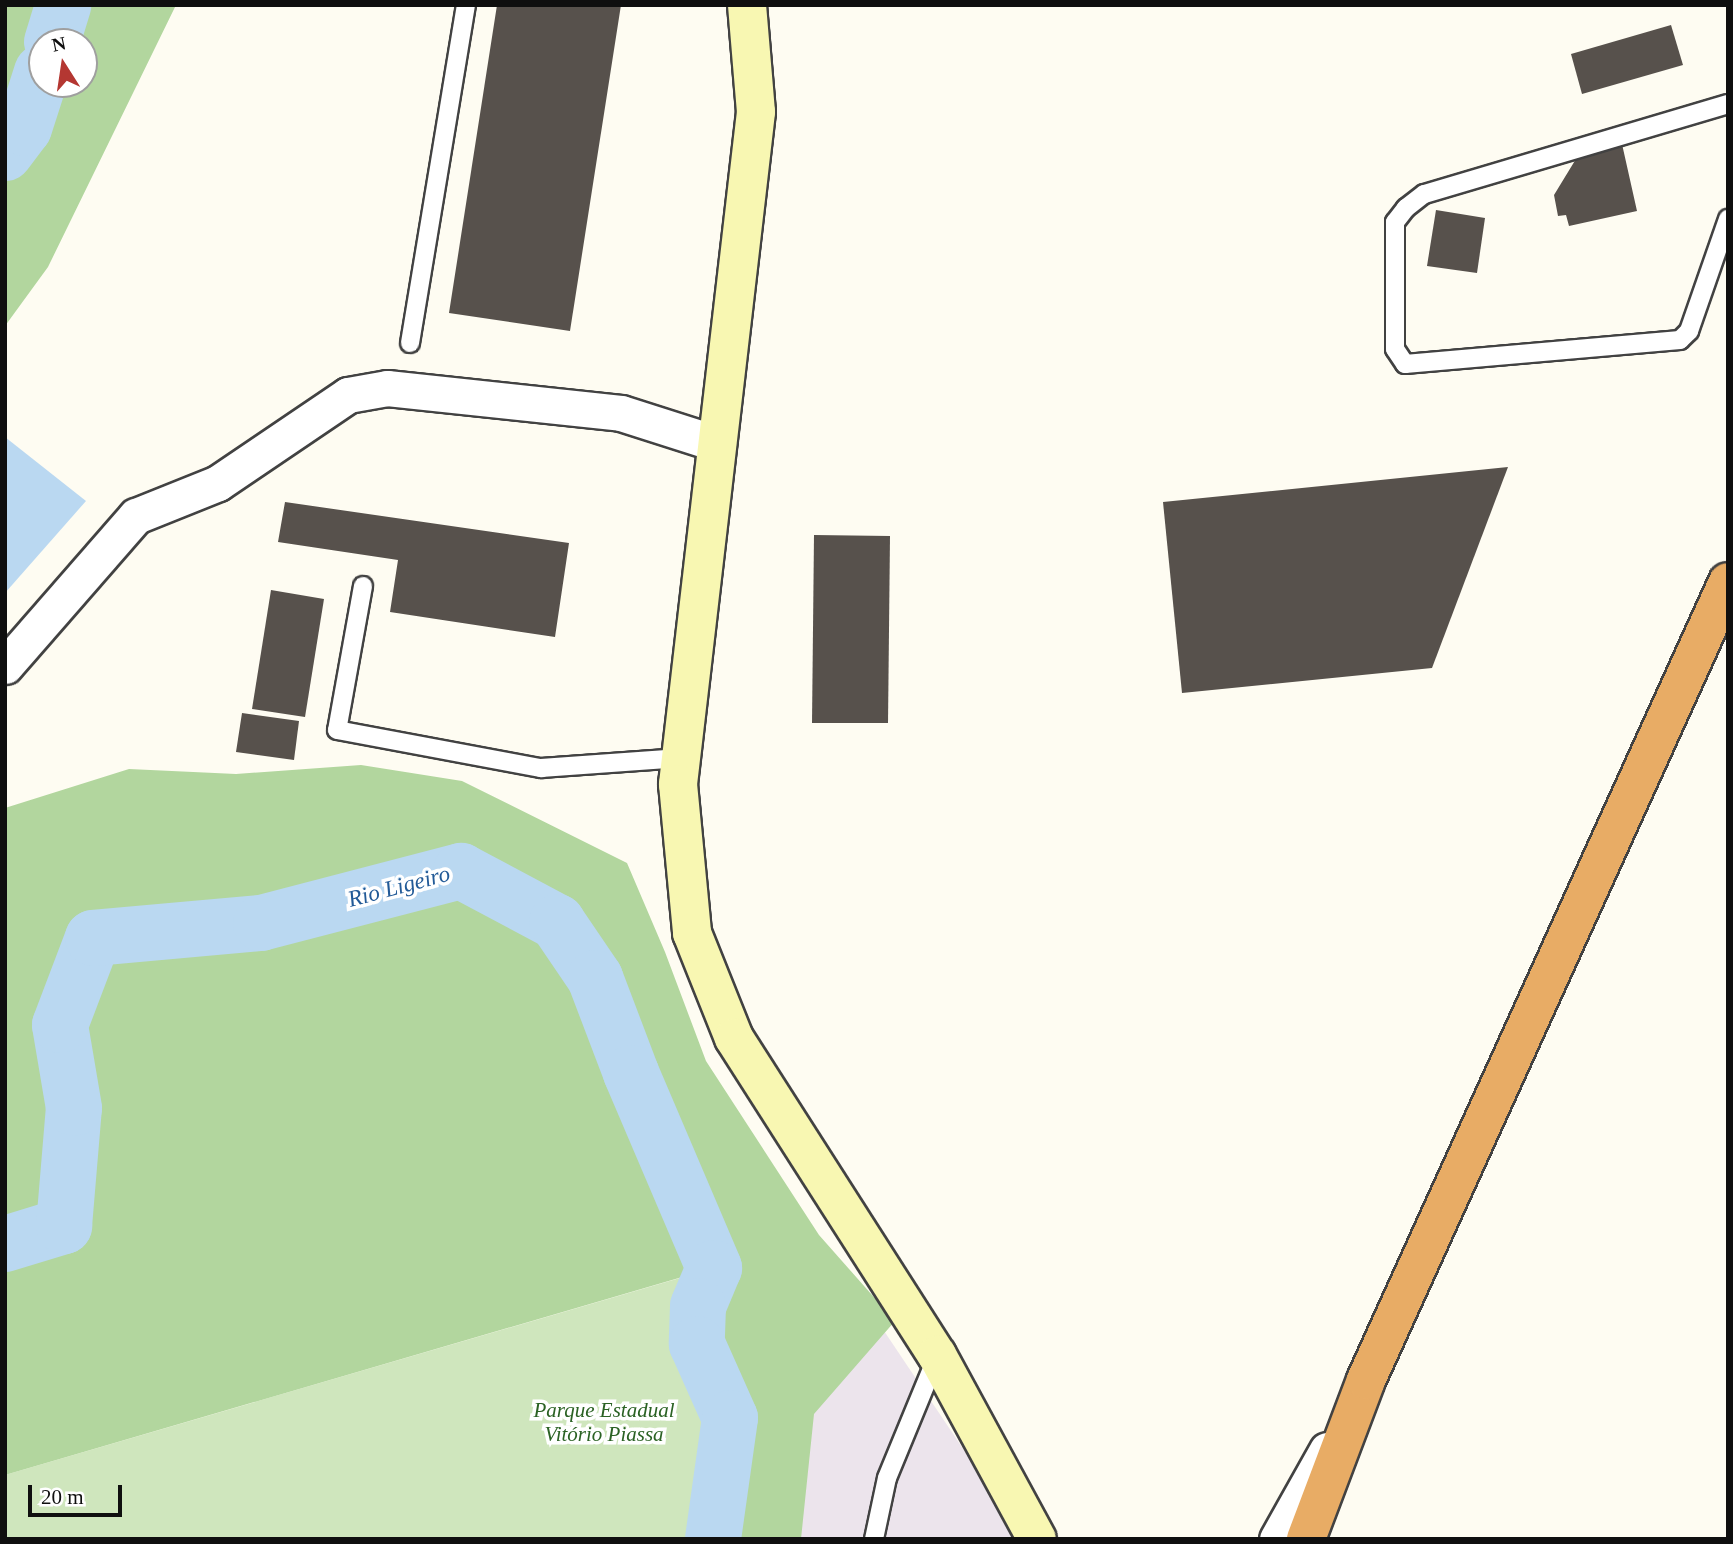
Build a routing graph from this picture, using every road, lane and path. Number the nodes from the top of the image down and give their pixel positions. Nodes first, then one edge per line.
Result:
1 (466, 5) edge
2 (747, 5) edge
3 (1728, 104) edge
4 (1728, 219) edge
5 (410, 344) dead end
6 (718, 444) junction
7 (1728, 582) edge
8 (363, 586) dead end
9 (5, 666) edge
10 (681, 758) junction
11 (937, 1356) junction
12 (1366, 1380) junction
13 (874, 1539) edge
14 (1037, 1539) edge
15 (1277, 1539) edge
16 (1306, 1539) edge

1 - 5 lane
2 - 6 street
3 - 4 lane
6 - 9 street
6 - 10 street
7 - 12 highway
8 - 10 lane
10 - 11 street
11 - 13 lane
11 - 14 street
12 - 15 street
12 - 16 highway

